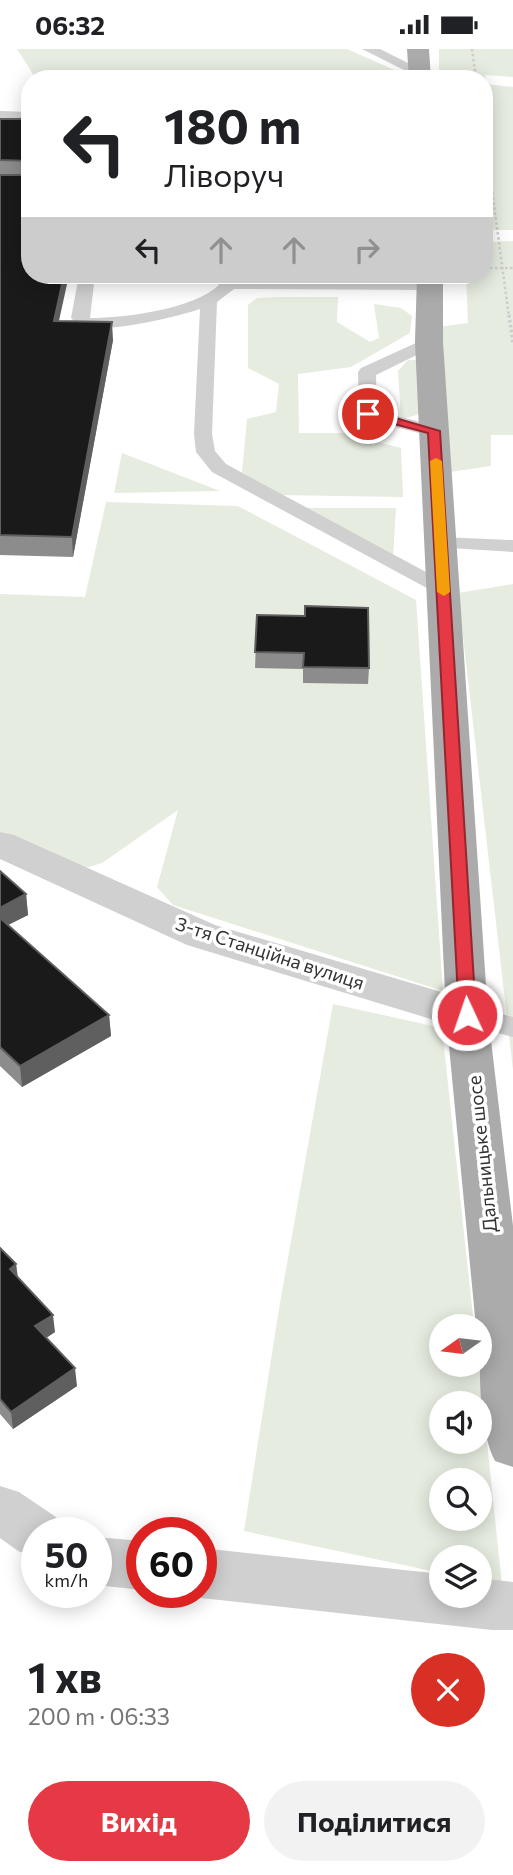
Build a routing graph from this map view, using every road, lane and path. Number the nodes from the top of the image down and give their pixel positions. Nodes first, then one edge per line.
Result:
1 (369, 49) edge
2 (418, 49) edge
3 (472, 49) edge
4 (408, 70) edge
5 (419, 70) edge
6 (475, 70) edge
7 (3, 115) dead end
8 (21, 116) edge
9 (493, 196) edge
10 (493, 268) edge
11 (503, 268) junction
12 (513, 268) edge
13 (85, 284) edge
14 (229, 284) edge
15 (429, 284) edge
16 (209, 299) junction
17 (429, 342) junction
18 (513, 343) edge
19 (434, 431) junction
20 (441, 543) junction
21 (513, 546) edge
22 (443, 589) junction
23 (0, 844) edge
24 (467, 1015) junction
25 (513, 1027) edge
26 (513, 1445) edge
27 (0, 1509) edge
28 (21, 1523) edge
29 (217, 1575) edge
30 (513, 1607) edge

1 - 4 lane
2 - 5 main road
3 - 6 path
7 - 8 lane
9 - 11 path
10 - 11 path
11 - 12 path
11 - 18 path
13 - 16 lane
14 - 16 lane
15 - 17 main road, Дальницьке шосе
16 - 22 lane
17 - 19 main road, Дальницьке шосе
17 - 19 lane
19 - 20 main road, Дальницьке шосе
20 - 21 lane
20 - 22 main road, Дальницьке шосе
22 - 24 main road, Дальницьке шосе
23 - 24 street, 3-тя Станційна вулиця
24 - 25 lane
24 - 26 main road, Дальницьке шосе
27 - 28 street
29 - 30 street

